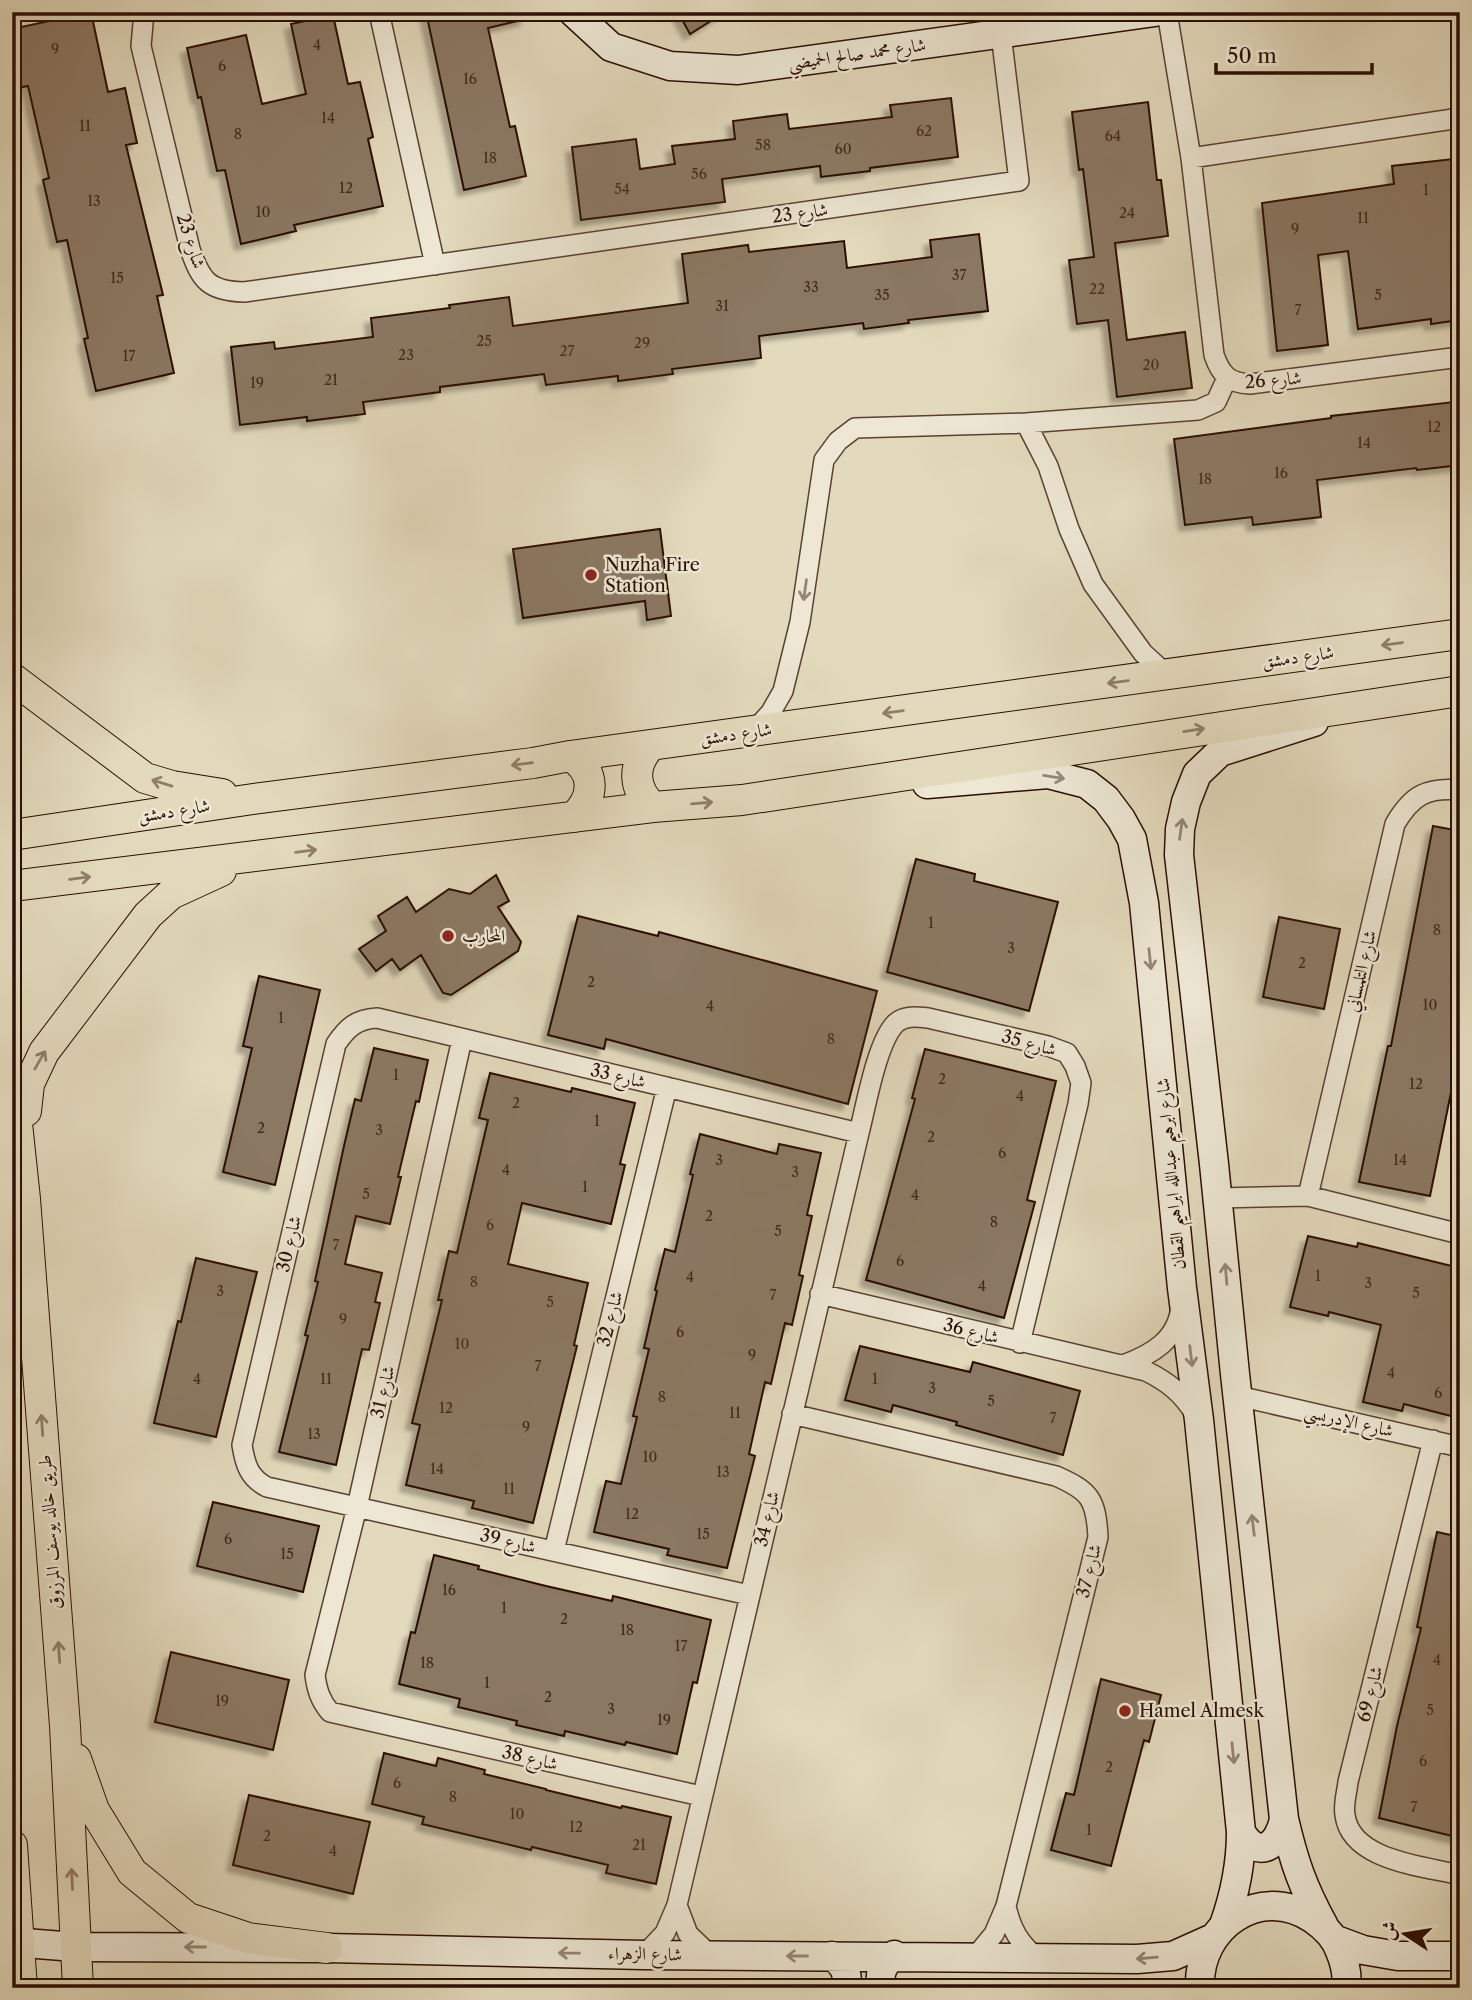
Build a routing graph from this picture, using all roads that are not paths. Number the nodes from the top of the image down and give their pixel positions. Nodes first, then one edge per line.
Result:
1 (144, 12) edge
2 (379, 12) edge
3 (573, 12) edge
4 (1155, 12) edge
5 (1167, 12) edge
6 (1000, 34) junction
7 (1460, 118) edge
8 (1191, 158) junction
9 (435, 265) junction
10 (1460, 357) edge
11 (1227, 378) junction
12 (1026, 423) junction
13 (1460, 635) edge
14 (1167, 675) junction
15 (12, 678) edge
16 (1460, 691) edge
17 (1371, 703) junction
18 (754, 731) junction
19 (650, 746) junction
20 (570, 756) junction
21 (1460, 790) edge
22 (253, 799) junction
23 (742, 800) junction
24 (653, 807) junction
25 (575, 817) junction
26 (12, 835) edge
27 (260, 856) junction
28 (1180, 873) junction
29 (1141, 878) junction
30 (12, 887) edge
31 (1194, 990) junction
32 (1154, 1000) junction
33 (377, 1018) joint
34 (462, 1039) junction
35 (1200, 1040) junction
36 (1160, 1048) junction
37 (12, 1076) edge
38 (667, 1087) junction
39 (859, 1133) junction
40 (1308, 1196) junction
41 (1218, 1198) junction
42 (25, 1199) junction
43 (1460, 1234) edge
44 (1182, 1288) junction
45 (820, 1294) junction
46 (1020, 1343) junction
47 (1122, 1365) junction
48 (1238, 1395) junction
49 (792, 1414) junction
50 (1199, 1420) junction
51 (1433, 1440) junction
52 (1460, 1447) edge
53 (267, 1487) joint
54 (357, 1507) junction
55 (554, 1551) junction
56 (1259, 1577) junction
57 (1216, 1588) junction
58 (749, 1595) junction
59 (1266, 1645) junction
60 (1223, 1651) junction
61 (359, 1719) joint
62 (65, 1726) junction
63 (701, 1796) junction
64 (1284, 1819) junction
65 (1241, 1832) junction
66 (12, 1844) edge
67 (1460, 1875) edge
68 (677, 1905) junction
69 (1006, 1906) junction
70 (1218, 1932) junction
71 (1330, 1933) junction
72 (15, 1943) edge
73 (75, 1947) junction
74 (327, 1948) junction
75 (644, 1955) junction
76 (710, 1955) junction
77 (894, 1955) junction
78 (832, 1956) junction
79 (1460, 1956) edge
80 (975, 1957) junction
81 (1037, 1958) junction
82 (22, 1988) edge
83 (78, 1988) edge
84 (846, 1988) edge
85 (882, 1988) edge
86 (1200, 1988) edge
87 (1346, 1988) edge

1 - 9 street, شارع 23
2 - 9 street
3 - 6 street, شارع محمد صالح الحميضي
4 - 6 street, شارع محمد صالح الحميضي
5 - 8 street, شارع 26
6 - 9 street, شارع 23
7 - 8 street
8 - 11 street, شارع 26
10 - 11 street, شارع 26
11 - 12 street
12 - 14 street
12 -> 18 street
13 -> 14 main road, شارع دمشق
14 -> 18 main road, شارع دمشق
22 -> 15 main road
16 - 17 main road
23 -> 17 main road
28 -> 17 street
18 - 19 main road, شارع دمشق
19 - 20 main road, شارع دمشق
19 - 24 main road
20 -> 22 main road, شارع دمشق
20 - 25 main road
21 - 40 street, شارع التلمساني
22 - 26 main road, شارع دمشق
24 -> 23 main road
23 -> 29 street, شارع ابرهيم عبدالله ابراهيم القطان
24 - 25 main road
27 -> 25 main road
30 -> 27 main road
42 -> 27 main road
28 - 29 street
28 - 31 street
29 -> 32 street, شارع ابرهيم عبدالله ابراهيم القطان
31 - 32 street
31 - 35 street
32 - 36 street, شارع ابرهيم عبدالله ابراهيم القطان
33 - 34 street, شارع 33
33 - 53 street, شارع 30
34 - 38 street, شارع 33
34 - 54 street, شارع 31
35 - 36 street
35 - 41 street
36 - 44 street, شارع ابرهيم عبدالله ابراهيم القطان
37 - 42 main road, طريق خالد يوسف المرزوق
38 - 39 street, شارع 33
38 - 55 street, شارع 32
39 - 45 street, شارع 34
39 - 46 street, شارع 35
40 - 41 street
40 - 43 street
48 -> 41 street
62 -> 42 main road, طريق خالد يوسف المرزوق
44 - 47 street
44 -> 50 street, شارع ابرهيم عبدالله ابراهيم القطان
45 - 46 street, شارع 36
45 - 49 street, شارع 34
46 - 47 street, شارع 36
47 - 50 street, شارع 36
48 - 51 street, شارع الإدريسي
56 -> 48 street
49 - 58 street, شارع 34
49 - 69 street, شارع 37
50 - 57 street, شارع ابرهيم عبدالله ابراهيم القطان
51 - 52 street, شارع الإدريسي
51 - 67 street, شارع 69
53 - 54 street, شارع 39
54 - 55 street, شارع 39
54 - 61 street, شارع 31
55 - 58 street, شارع 39
56 - 57 street
56 - 59 street
57 - 60 street, شارع ابرهيم عبدالله ابراهيم القطان
58 - 63 street, شارع 34
59 - 60 street
59 - 64 street
60 -> 65 street, شارع ابرهيم عبدالله ابراهيم القطان
61 - 63 street, شارع 38
73 -> 62 main road, طريق خالد يوسف المرزوق
62 - 74 main road
63 - 68 street, شارع 34
64 - 65 street
64 - 71 street
65 - 70 street, شارع ابرهيم عبدالله ابراهيم القطان
66 - 72 main road
68 - 75 street, شارع 34
68 - 76 street
69 - 80 street, شارع 37
69 - 81 street
70 - 71 street, شارع الزهراء
70 -> 81 street, شارع الزهراء
70 - 86 street, شارع ابرهيم عبدالله ابراهيم القطان
71 - 79 street
71 - 87 street
72 - 73 street, شارع الزهراء
72 - 82 main road
74 -> 73 street, شارع الزهراء
73 - 83 main road, طريق خالد يوسف المرزوق
75 -> 74 street, شارع الزهراء
75 - 76 street, شارع الزهراء
78 -> 76 street, شارع الزهراء
77 - 78 street, شارع الزهراء
77 - 80 street, شارع الزهراء
77 - 85 street
78 - 84 street
80 - 81 street, شارع الزهراء

